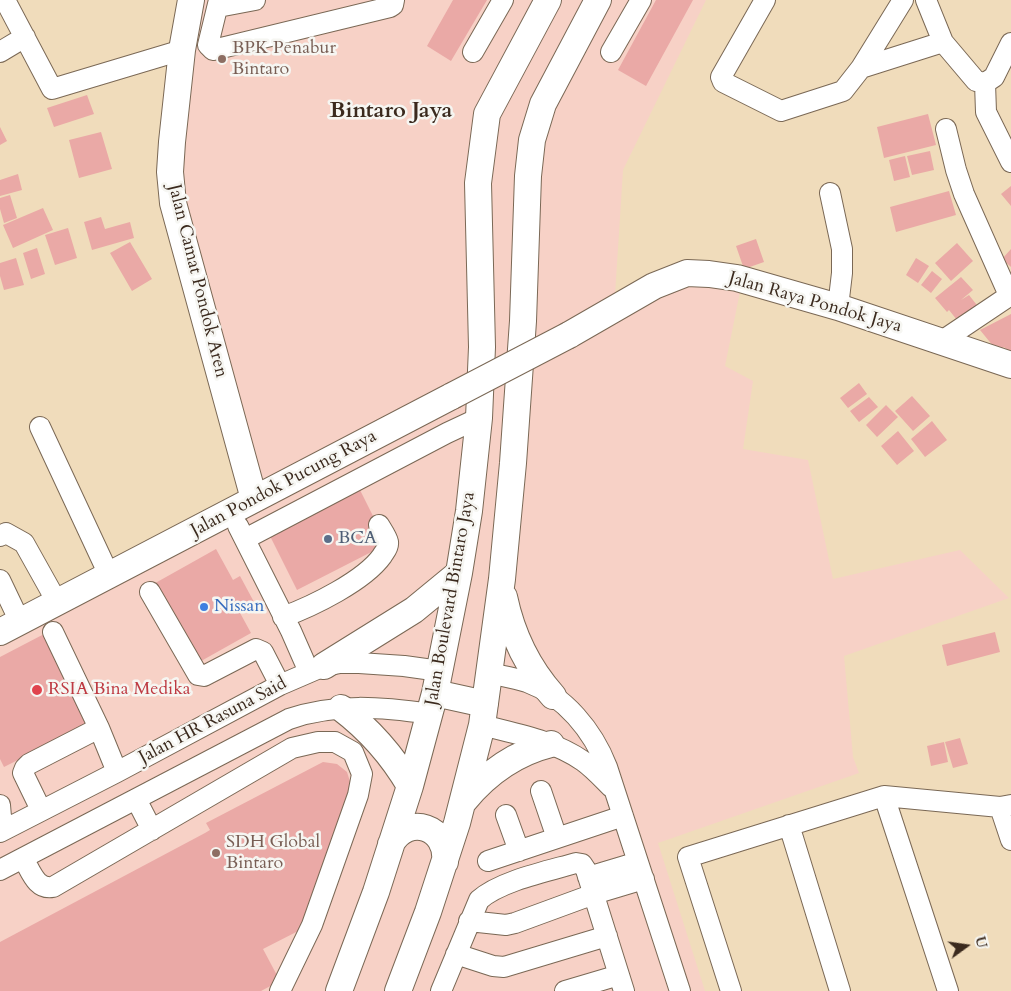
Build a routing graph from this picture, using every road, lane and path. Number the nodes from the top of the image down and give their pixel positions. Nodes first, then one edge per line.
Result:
1 (5, 0) edge
2 (191, 0) edge
3 (255, 0) edge
4 (394, 0) edge
5 (503, 0) edge
6 (548, 0) edge
7 (598, 0) edge
8 (641, 0) edge
9 (764, 0) edge
10 (903, 0) edge
11 (926, 0) edge
12 (219, 4) edge
13 (25, 37) junction
14 (943, 42) junction
15 (1011, 43) edge
16 (182, 50) junction
17 (0, 52) edge
18 (473, 52) dead end
19 (611, 52) dead end
20 (861, 68) junction
21 (985, 83) junction
22 (946, 129) dead end
23 (1011, 162) edge
24 (830, 193) dead end
25 (1009, 298) edge
26 (838, 307) junction
27 (569, 335) joint
28 (942, 341) junction
29 (1011, 365) edge
30 (479, 418) junction
31 (40, 427) dead end
32 (254, 499) junction
33 (469, 511) junction
34 (507, 515) junction
35 (379, 525) dead end
36 (0, 536) edge
37 (459, 574) junction
38 (109, 575) junction
39 (502, 579) junction
40 (0, 580) edge
41 (150, 592) dead end
42 (57, 602) junction
43 (283, 617) junction
44 (10, 627) edge
45 (53, 632) dead end
46 (316, 669) junction
47 (490, 673) junction
48 (280, 685) junction
49 (435, 693) junction
50 (553, 696) junction
51 (341, 708) junction
52 (483, 714) junction
53 (99, 728) junction
54 (551, 744) junction
55 (139, 760) junction
56 (117, 772) junction
57 (410, 786) junction
58 (154, 789) junction
59 (614, 790) junction
60 (541, 791) dead end
61 (884, 796) junction
62 (136, 799) junction
63 (463, 802) junction
64 (1006, 806) edge
65 (41, 810) junction
66 (506, 814) dead end
67 (623, 816) junction
68 (2, 819) edge
69 (789, 825) junction
70 (152, 830) junction
71 (557, 838) junction
72 (1011, 840) edge
73 (391, 844) junction
74 (518, 851) junction
75 (23, 858) junction
76 (488, 861) dead end
77 (444, 862) junction
78 (0, 870) edge
79 (641, 870) junction
80 (591, 886) junction
81 (469, 922) junction
82 (607, 936) junction
83 (456, 954) junction
84 (621, 983) edge
85 (280, 991) edge
86 (339, 991) edge
87 (398, 991) edge
88 (441, 991) edge
89 (566, 991) edge
90 (680, 991) edge
91 (731, 991) edge
92 (840, 991) edge
93 (948, 991) edge

1 - 13 street
2 - 16 main road, Jalan Camat Pondok Aren
3 - 12 street
4 - 12 street
5 - 18 street
6 - 30 main road, Jalan Boulevard Bintaro Jaya
7 - 34 main road
8 - 19 street
9 - 20 street
10 - 20 street
11 - 14 street
13 - 16 street
13 - 17 street
14 - 20 street
14 - 21 street
15 - 21 street
16 - 32 main road, Jalan Camat Pondok Aren
21 - 23 street
22 - 25 street
24 - 26 street
25 - 28 street
26 - 27 main road, Jalan Raya Pondok Jaya
26 - 28 main road, Jalan Raya Pondok Jaya
27 - 32 main road, Jalan Pondok Pucung Raya, bridge
28 - 29 main road, Jalan Raya Pondok Jaya
30 - 33 main road, Jalan Boulevard Bintaro Jaya
30 - 43 street
31 - 38 street
32 - 38 main road, Jalan Pondok Pucung Raya
33 - 34 main road
33 - 37 main road, Jalan Boulevard Bintaro Jaya
34 - 39 main road
35 - 43 street
36 - 42 street
37 - 46 main road
37 - 49 main road, Jalan Boulevard Bintaro Jaya
38 - 42 main road, Jalan Pondok Pucung Raya
39 - 47 main road
39 - 50 main road
40 - 44 street
41 - 48 street
42 - 44 main road, Jalan Pondok Pucung Raya
43 - 46 street
45 - 53 street
46 - 48 street, Jalan HR Rasuna Said
46 - 49 street, Jalan HR Rasuna Said
47 - 50 street
47 - 52 main road
48 - 55 street, Jalan HR Rasuna Said
49 - 51 street, Jalan HR Rasuna Said
49 - 52 main road
49 - 57 main road, Jalan Boulevard Bintaro Jaya
50 - 59 street
51 - 57 main road
51 - 58 street, Jalan HR Rasuna Said
52 - 54 street
52 - 63 main road
53 - 56 street
53 - 65 street
54 - 59 street
54 - 63 main road
55 - 56 street, Jalan HR Rasuna Said
55 - 58 street
56 - 65 street, Jalan HR Rasuna Said
57 - 73 main road, Jalan Boulevard Bintaro Jaya
58 - 62 street, Jalan HR Rasuna Said
59 - 67 street
60 - 71 street
61 - 64 street
61 - 69 street
61 - 93 street
62 - 70 street
62 - 75 street, Jalan HR Rasuna Said
63 - 77 main road
64 - 72 street
65 - 68 street, Jalan HR Rasuna Said
66 - 74 street
67 - 71 street
67 - 79 street
69 - 91 street
69 - 92 street
70 - 75 street
70 - 85 street
71 - 74 street
73 - 77 main road
73 - 86 main road, Jalan Boulevard Bintaro Jaya
74 - 76 street
75 - 78 street, Jalan HR Rasuna Said
77 - 87 main road
79 - 80 street
79 - 90 street
80 - 81 street
80 - 81 street
80 - 82 street
81 - 83 street
82 - 83 street
82 - 84 street
83 - 88 street
84 - 89 street

